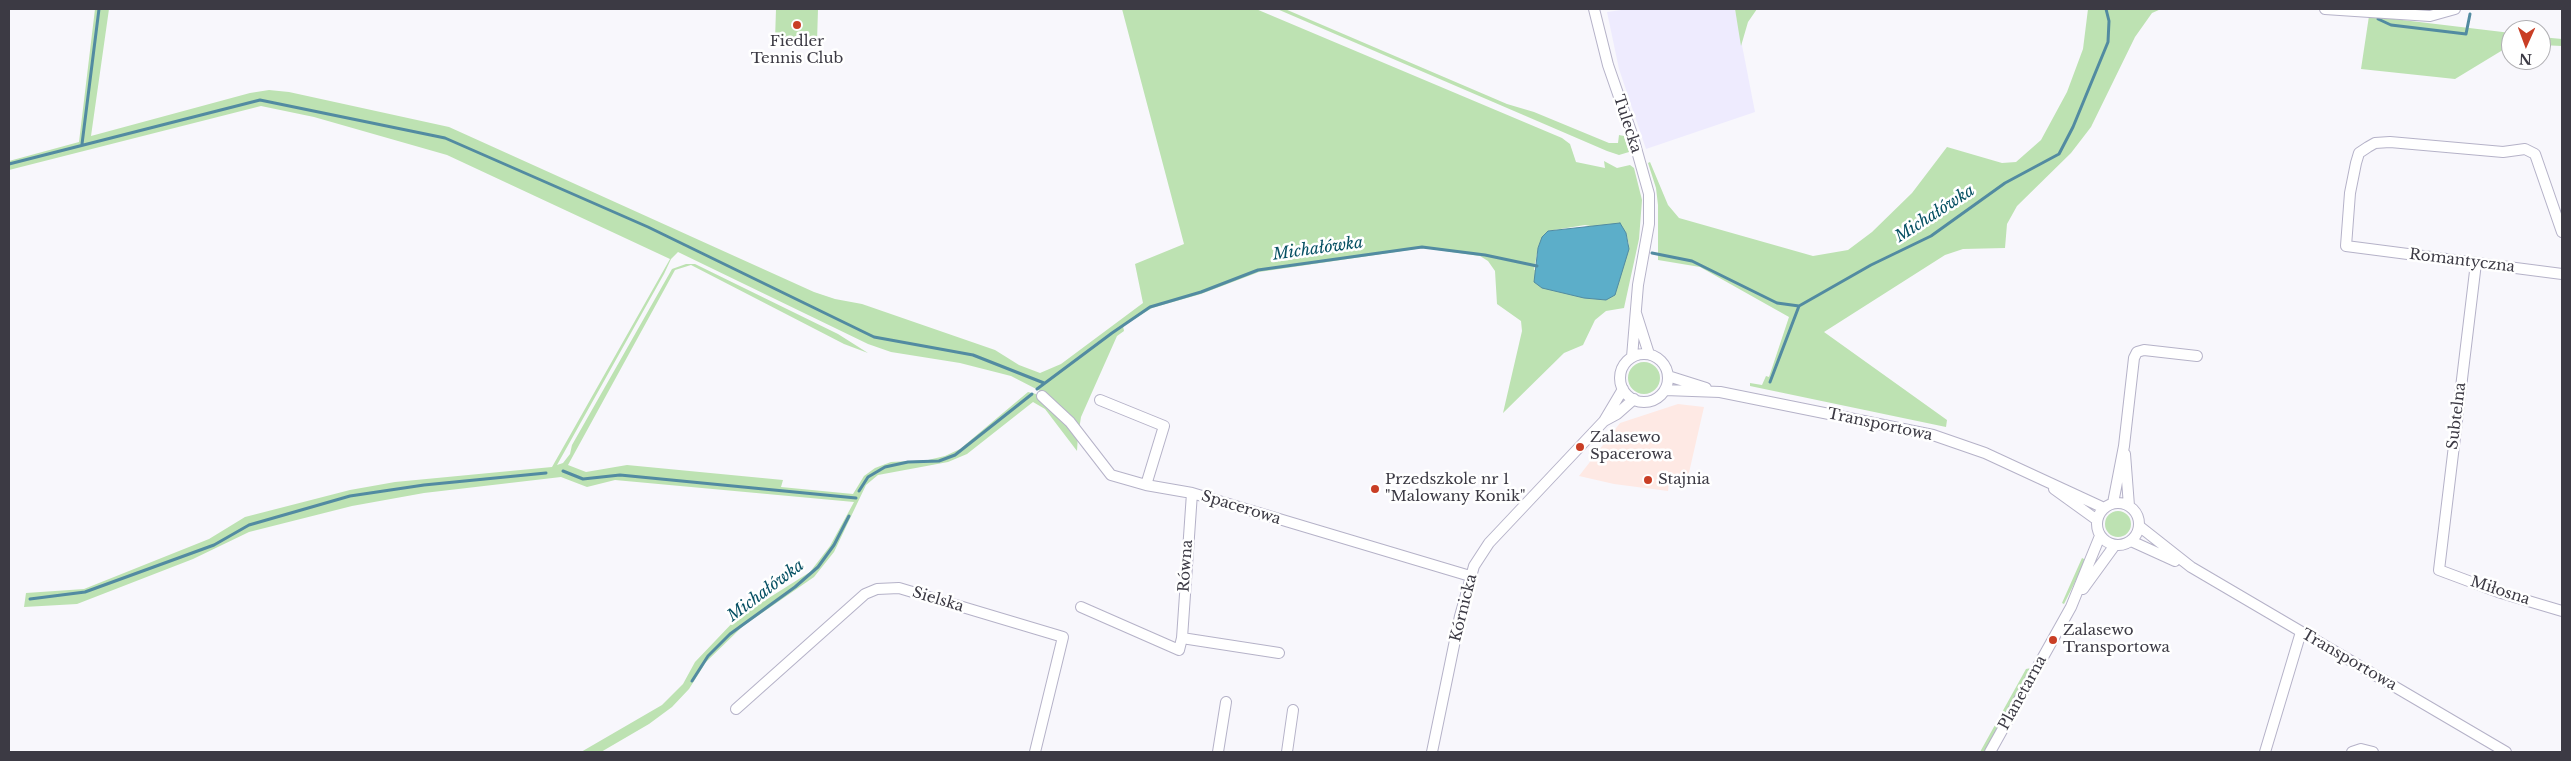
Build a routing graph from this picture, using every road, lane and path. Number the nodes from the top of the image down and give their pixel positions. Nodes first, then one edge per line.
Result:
1 (1594, 9) edge
2 (2325, 9) edge
3 (2455, 9) edge
4 (2562, 232) edge
5 (2476, 263) junction
6 (2562, 274) edge
7 (1636, 312) junction
8 (1648, 354) junction
9 (2197, 356) dead end
10 (1632, 357) junction
11 (1668, 376) junction
12 (1623, 389) junction
13 (1665, 390) junction
14 (1714, 391) junction
15 (1042, 396) dead end
16 (1634, 399) junction
17 (1100, 400) dead end
18 (1604, 421) junction
19 (2124, 446) junction
20 (2039, 478) junction
21 (1146, 485) junction
22 (1192, 493) junction
23 (2108, 505) junction
24 (2129, 506) junction
25 (2097, 520) junction
26 (2139, 526) junction
27 (2100, 536) junction
28 (2131, 541) junction
29 (2116, 545) junction
30 (2191, 567) junction
31 (2439, 570) joint
32 (1470, 576) junction
33 (1081, 607) dead end
34 (2071, 607) junction
35 (2562, 611) edge
36 (2301, 632) junction
37 (1182, 638) junction
38 (1280, 653) dead end
39 (1226, 702) dead end
40 (736, 709) dead end
41 (1293, 710) dead end
42 (1035, 752) edge
43 (1218, 752) edge
44 (1287, 752) edge
45 (1432, 752) edge
46 (1990, 752) edge
47 (2264, 752) edge
48 (2352, 752) edge
49 (2373, 752) edge
50 (2506, 752) edge

1 - 7 street, Tulecka
2 - 3 street
4 - 5 street, Romantyczna
5 - 6 street, Romantyczna
5 - 31 street, Subtelna
7 - 8 street
7 - 10 street
8 - 10 street
8 - 11 street
9 - 19 street
10 - 12 street
11 - 13 street
11 - 14 street, Transportowa
12 - 16 street
12 - 18 street, Kórnicka
13 - 14 street, Transportowa
13 - 16 street
14 - 20 street, Transportowa
15 - 21 street, Spacerowa
16 - 18 street, Kórnicka
17 - 21 street
18 - 32 street, Kórnicka
19 - 23 street
19 - 24 street
20 - 23 street, Transportowa
20 - 25 street, Transportowa
21 - 22 street, Spacerowa
22 - 32 street, Spacerowa
22 - 37 street, Równa
23 - 24 street
23 - 25 street
24 - 26 street
25 - 27 street
26 - 28 street
26 - 30 street, Transportowa
27 - 29 street
27 - 34 street, Planetarna
28 - 29 street
28 - 30 street, Transportowa
29 - 34 street, Planetarna
30 - 36 street, Transportowa
31 - 35 street, Miłosna
32 - 45 street, Kórnicka
33 - 37 street
34 - 46 street, Planetarna
36 - 47 street
36 - 50 street, Transportowa
37 - 38 street
39 - 43 street
40 - 42 street, Sielska
41 - 44 street
48 - 49 street

